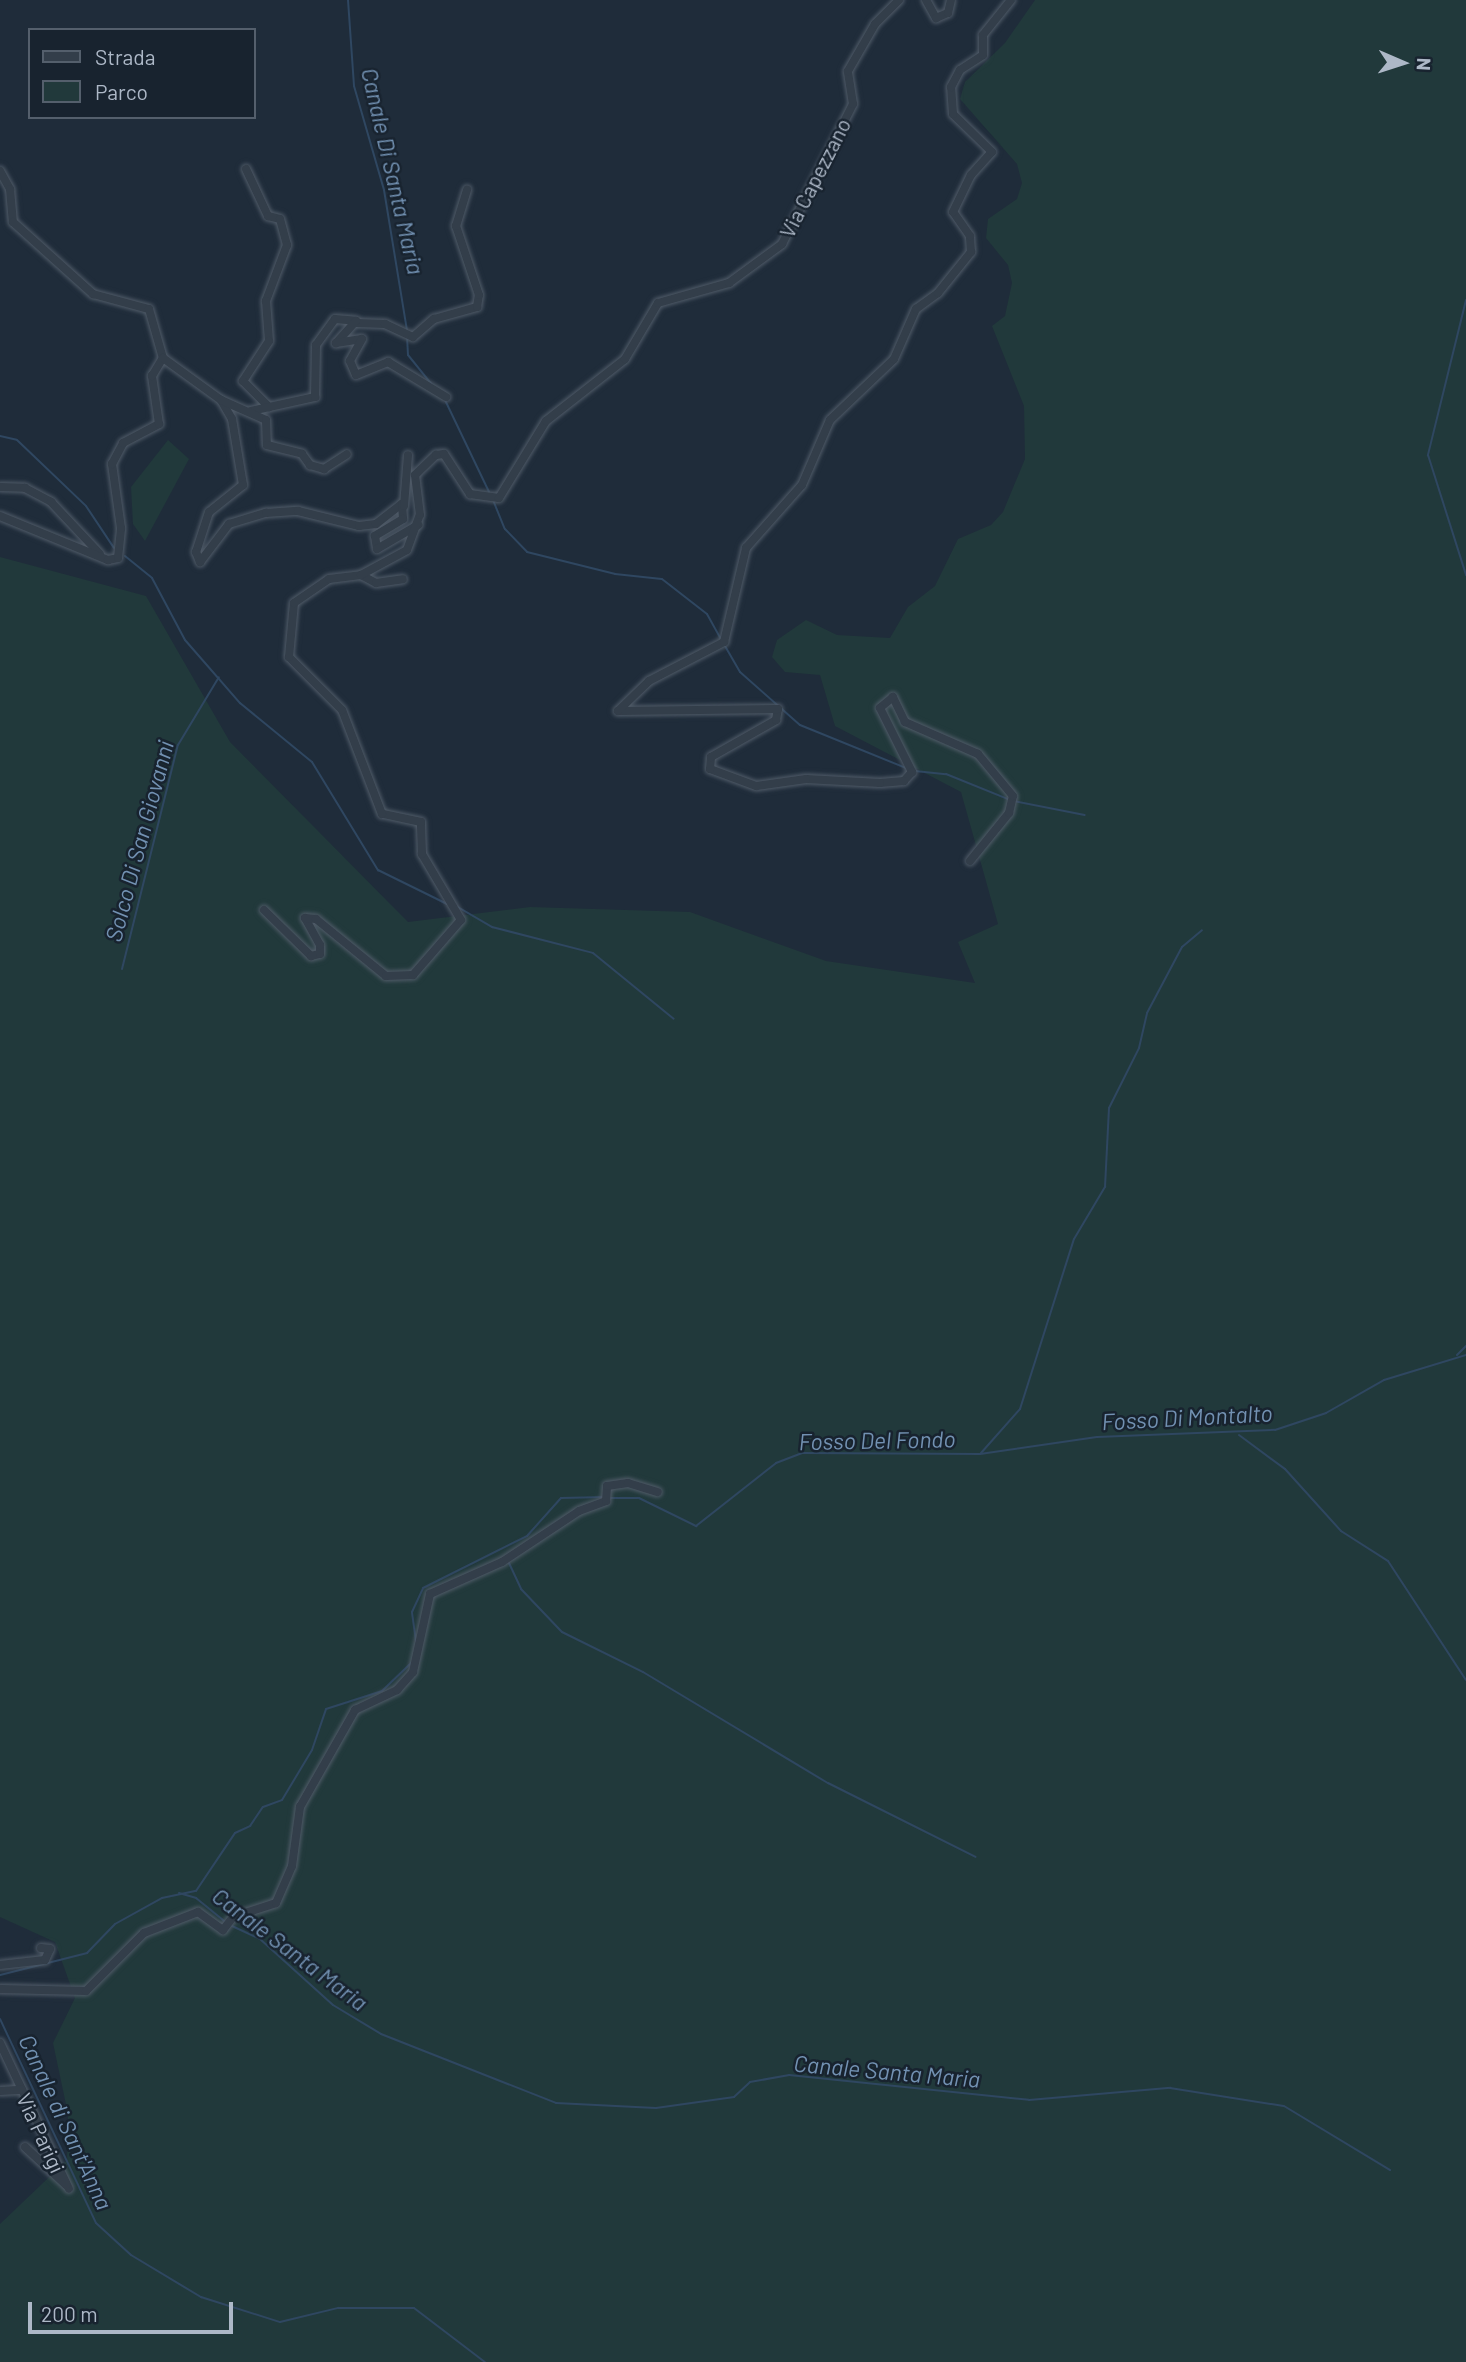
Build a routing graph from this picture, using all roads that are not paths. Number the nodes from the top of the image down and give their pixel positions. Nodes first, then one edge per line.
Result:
1 (900, 0) edge
2 (926, 0) edge
3 (951, 0) edge
4 (1011, 0) edge
5 (246, 169) dead end
6 (0, 171) edge
7 (467, 190) dead end
8 (356, 323) junction
9 (163, 358) junction
10 (446, 397) dead end
11 (220, 400) junction
12 (268, 407) junction
13 (251, 411) junction
14 (347, 454) dead end
15 (408, 455) dead end
16 (0, 486) edge
17 (404, 506) junction
18 (0, 516) edge
19 (418, 525) junction
20 (102, 557) junction
21 (361, 575) junction
22 (403, 579) dead end
23 (970, 862) dead end
24 (264, 910) dead end
25 (658, 1492) dead end
26 (41, 1948) dead end
27 (0, 1965) edge
28 (0, 1989) edge
29 (0, 2043) edge
30 (22, 2090) junction
31 (0, 2091) edge
32 (25, 2147) dead end

1 - 19 street, Via Capezzano
2 - 3 street
4 - 23 street
5 - 12 street
6 - 9 street
7 - 8 street
8 - 10 street
8 - 12 street
9 - 11 street
9 - 20 street
11 - 13 street
11 - 17 street
12 - 13 street
13 - 14 street
15 - 17 street
16 - 20 street
17 - 19 street
18 - 20 street
19 - 21 street
21 - 22 street
21 - 24 street
25 - 28 street
26 - 27 street
29 - 30 street, Via Parigi
30 - 31 street
30 - 32 street, Via Parigi

